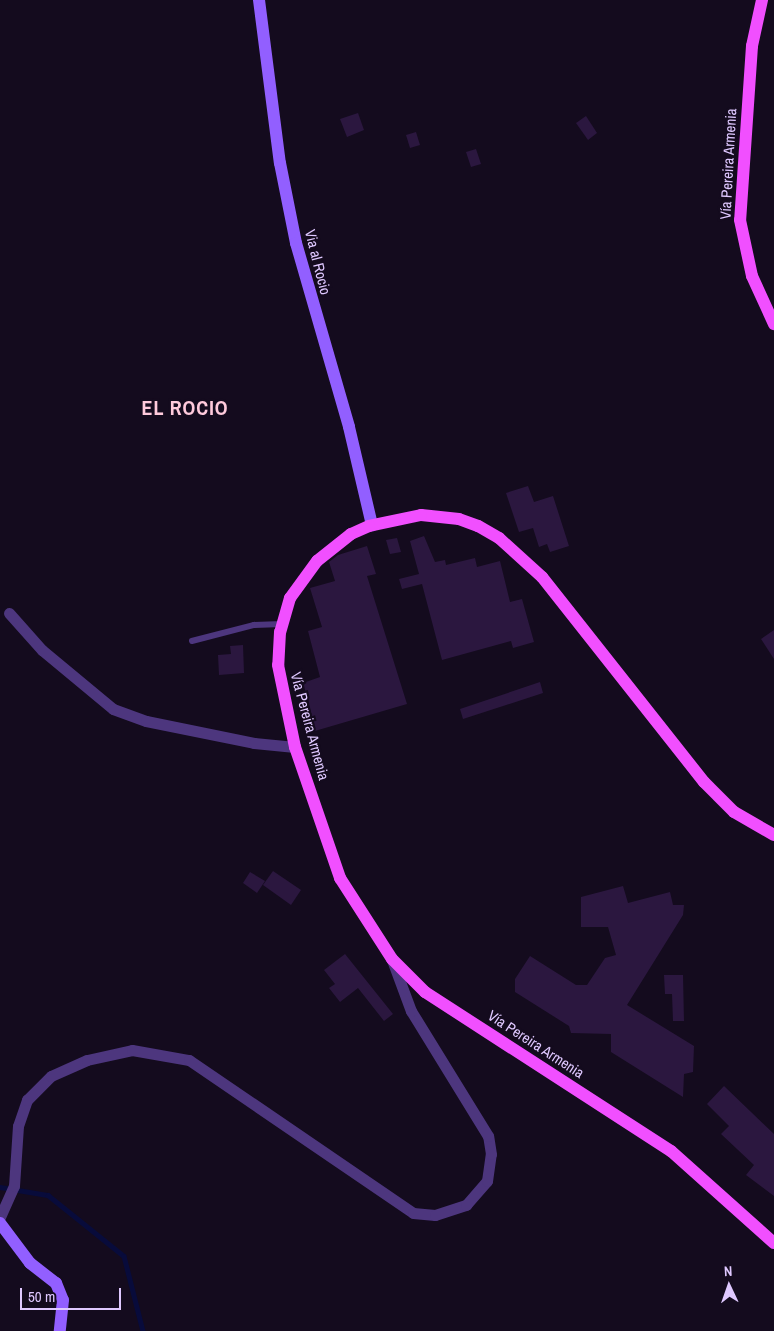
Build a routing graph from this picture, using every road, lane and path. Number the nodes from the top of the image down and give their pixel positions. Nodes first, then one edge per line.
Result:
1 (259, 0) edge
2 (762, 0) edge
3 (774, 324) edge
4 (372, 525) junction
5 (9, 613) dead end
6 (282, 624) junction
7 (192, 641) dead end
8 (295, 747) junction
9 (774, 835) edge
10 (392, 959) junction
11 (0, 1217) edge
12 (0, 1223) edge
13 (774, 1243) edge
14 (60, 1331) edge

1 - 4 main road, Via al Rocio
2 - 3 main road, Vía Pereira Armenia
4 - 6 main road, Vía Pereira Armenia
4 - 9 main road, Vía Pereira Armenia
5 - 8 street
6 - 7 lane
6 - 8 main road, Vía Pereira Armenia
8 - 10 main road, Vía Pereira Armenia
10 - 11 street
10 - 13 main road, Vía Pereira Armenia
12 - 14 main road

